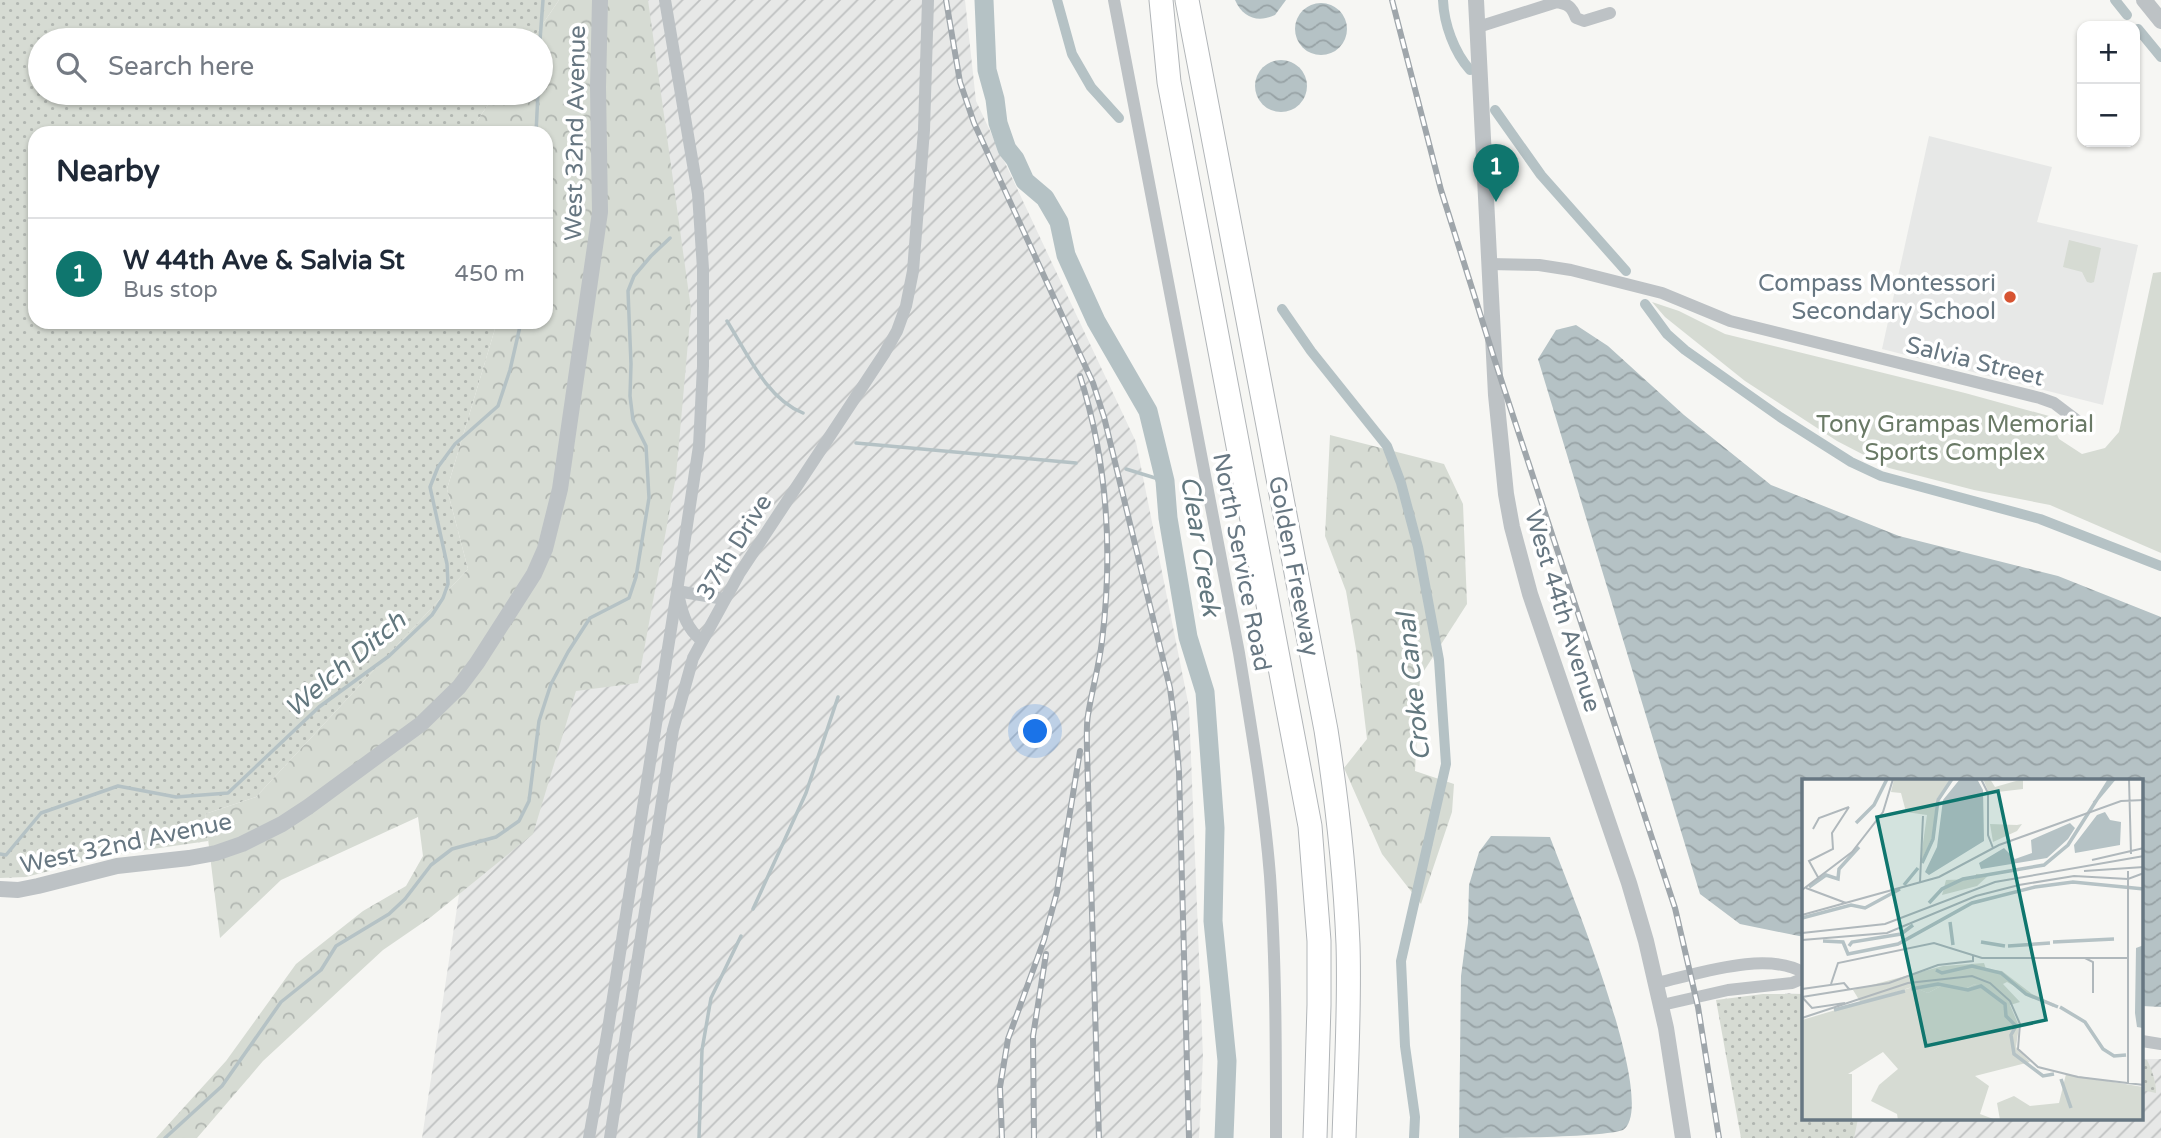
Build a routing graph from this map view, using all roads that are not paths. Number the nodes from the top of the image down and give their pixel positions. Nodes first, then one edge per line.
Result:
1 (600, 0) edge
2 (665, 0) edge
3 (928, 0) edge
4 (1114, 0) edge
5 (1161, 0) edge
6 (1187, 0) edge
7 (1476, 0) edge
8 (2144, 0) edge
9 (1610, 13) dead end
10 (2161, 21) edge
11 (1478, 27) junction
12 (1489, 264) junction
13 (2080, 422) dead end
14 (677, 591) junction
15 (724, 599) junction
16 (701, 640) junction
17 (0, 890) edge
18 (1802, 975) edge
19 (1802, 977) edge
20 (1657, 983) junction
21 (1662, 1005) junction
22 (589, 1138) edge
23 (610, 1138) edge
24 (1276, 1138) edge
25 (1315, 1138) edge
26 (1344, 1138) edge
27 (1683, 1138) edge

1 - 17 street, West 32nd Avenue
2 - 14 street
3 - 15 street, 37th Drive
4 - 24 street, North Service Road
5 - 25 highway, Golden Freeway
6 - 26 highway, Golden Freeway
7 - 11 street, West 44th Avenue
8 - 10 street
9 - 11 street
11 - 12 street, West 44th Avenue
12 - 13 street, Salvia Street
12 - 20 street, West 44th Avenue
14 - 15 street
14 - 16 street
14 - 22 street
15 - 16 street, 37th Drive
16 - 23 street, 37th Drive
18 - 20 street
19 - 21 street
20 - 21 street, West 44th Avenue
21 - 27 street, West 44th Avenue

